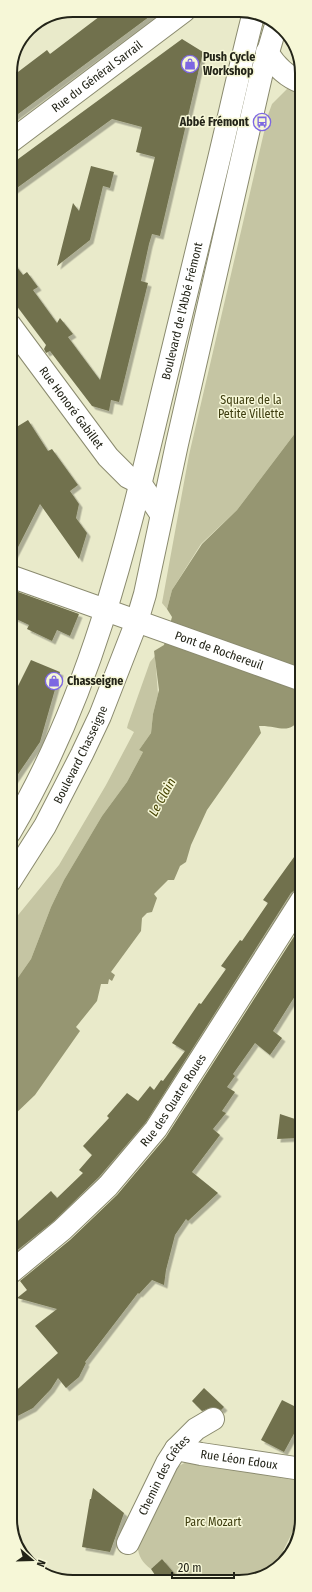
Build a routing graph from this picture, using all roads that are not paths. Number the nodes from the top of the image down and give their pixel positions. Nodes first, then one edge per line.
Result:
1 (176, 17) edge
2 (252, 19) edge
3 (274, 30) edge
4 (267, 52) junction
5 (295, 78) edge
6 (17, 137) edge
7 (17, 334) edge
8 (168, 482) junction
9 (140, 483) junction
10 (161, 514) junction
11 (17, 578) edge
12 (107, 610) junction
13 (137, 621) junction
14 (295, 677) edge
15 (17, 819) edge
16 (17, 870) edge
17 (295, 911) edge
18 (17, 1267) edge
19 (213, 1419) dead end
20 (176, 1448) junction
21 (295, 1468) edge
22 (128, 1543) dead end

1 - 6 main road, Rue du Général Sarrail
2 - 9 main road, Boulevard de l'Abbé Frémont
3 - 4 main road, Boulevard de l'Abbé Frémont
4 - 5 main road
4 - 8 main road, Boulevard de l'Abbé Frémont
7 - 9 main road, Rue Honoré Gabillet
8 - 9 main road
8 - 10 main road, Boulevard de l'Abbé Frémont
9 - 10 main road
9 - 12 main road, Boulevard de l'Abbé Frémont
10 - 13 main road, Boulevard de l'Abbé Frémont
11 - 12 main road, Pont de Rochereuil
12 - 13 main road, Pont de Rochereuil
12 - 15 main road
13 - 14 main road, Pont de Rochereuil
13 - 16 main road, Boulevard Chasseigne
17 - 18 main road, Rue des Quatre Roues
19 - 20 main road, Chemin des Crêtes
20 - 21 main road, Rue Léon Edoux
20 - 22 main road, Chemin des Crêtes

